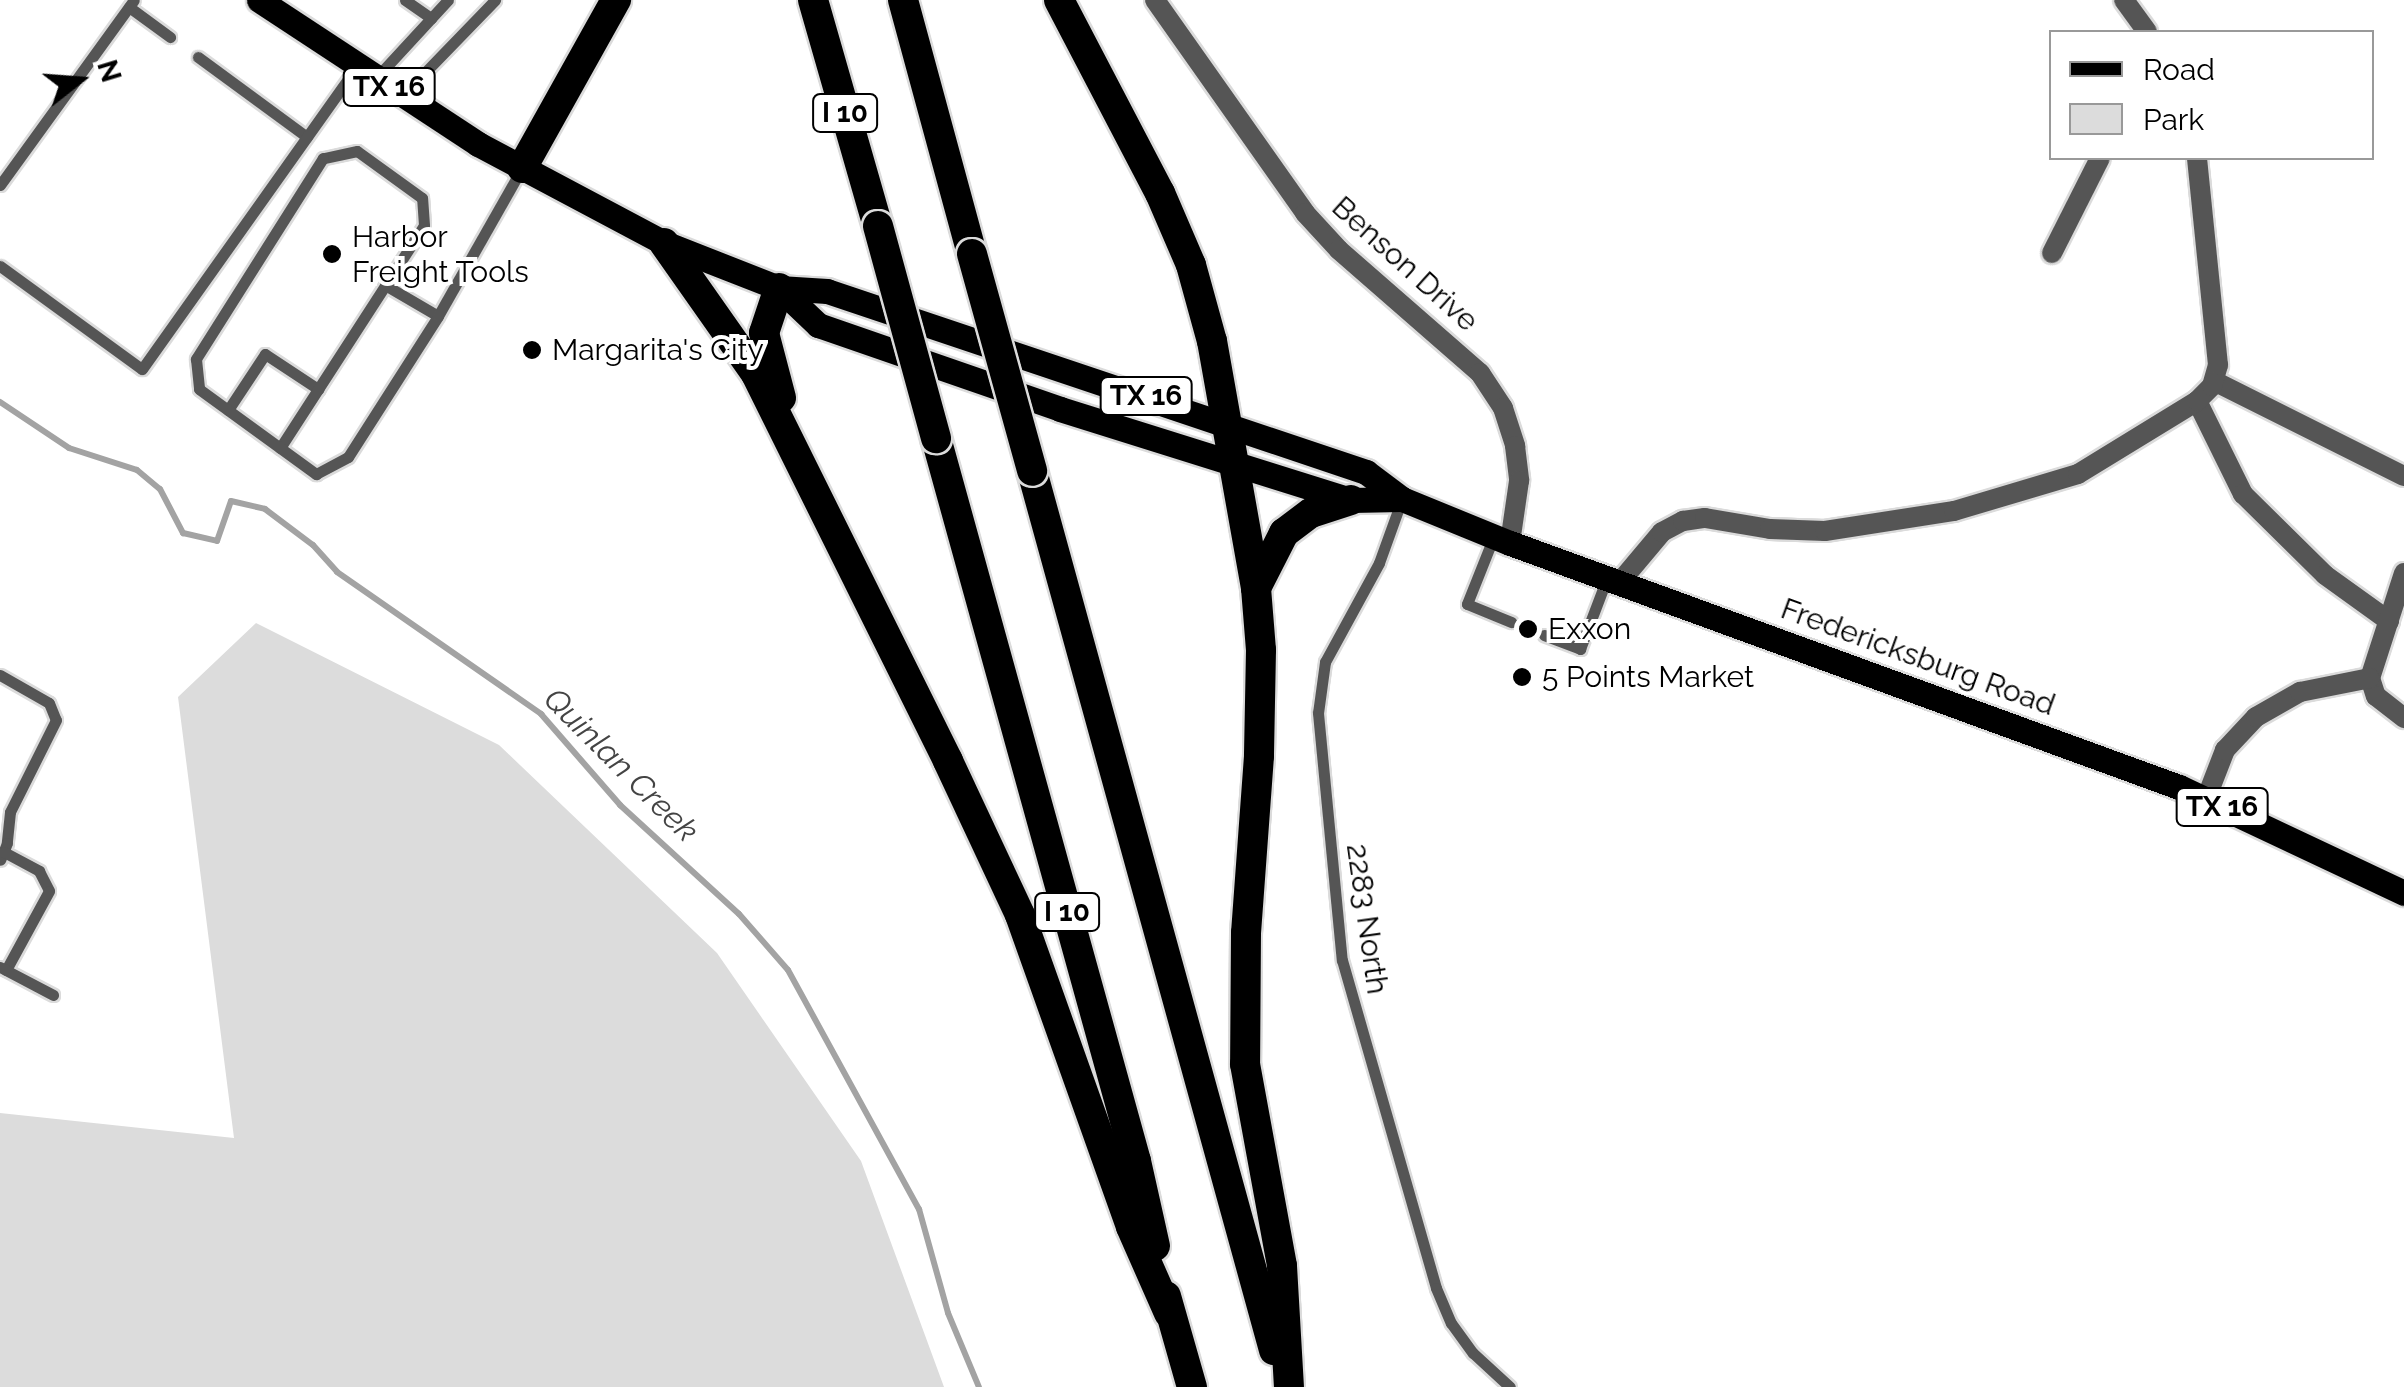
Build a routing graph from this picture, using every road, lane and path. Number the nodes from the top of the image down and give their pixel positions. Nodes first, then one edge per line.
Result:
1 (260, 0) edge
2 (405, 0) edge
3 (448, 0) edge
4 (495, 0) edge
5 (616, 0) edge
6 (812, 0) edge
7 (902, 0) edge
8 (1059, 0) edge
9 (1155, 0) edge
10 (2124, 0) edge
11 (131, 3) edge
12 (431, 18) junction
13 (2146, 30) edge
14 (170, 37) dead end
15 (198, 57) dead end
16 (366, 72) junction
17 (402, 95) junction
18 (307, 136) junction
19 (2099, 160) edge
20 (2197, 160) edge
21 (522, 168) junction
22 (0, 185) edge
23 (664, 243) junction
24 (2052, 253) dead end
25 (0, 266) edge
26 (385, 285) junction
27 (779, 288) junction
28 (438, 316) junction
29 (2214, 381) junction
30 (318, 389) junction
31 (2197, 401) junction
32 (228, 410) junction
33 (1227, 422) junction
34 (792, 440) junction
35 (280, 448) junction
36 (1231, 459) junction
37 (2404, 476) edge
38 (1402, 499) junction
39 (1352, 500) junction
40 (1502, 539) junction
41 (2404, 574) edge
42 (1613, 580) junction
43 (1256, 588) junction
44 (2389, 621) junction
45 (1511, 622) dead end
46 (1544, 635) dead end
47 (0, 675) edge
48 (2370, 678) junction
49 (2404, 718) edge
50 (2206, 799) junction
51 (2, 856) edge
52 (2404, 894) edge
53 (3, 968) edge
54 (52, 994) dead end
55 (1169, 1313) junction
56 (1192, 1387) edge
57 (1286, 1387) edge
58 (1510, 1387) edge

1 - 16 main road, TX 16
2 - 12 lane
3 - 12 lane
4 - 17 lane
5 - 21 highway
6 - 55 highway, I 10, bridge
7 - 57 highway, I 10, bridge
8 - 33 highway
9 - 40 street, Benson Drive
10 - 13 street
11 - 14 lane
11 - 22 lane
12 - 16 lane
15 - 18 lane
16 - 17 main road, TX 16
16 - 18 lane
17 - 21 main road, TX 16
18 - 25 lane
19 - 24 street
20 - 29 street
21 - 23 main road, Fredericksburg Road / TX 16
21 - 28 lane
23 - 27 main road, Fredericksburg Road / TX 16
23 - 34 highway
26 - 28 lane
26 - 30 lane
26 - 32 lane
27 - 33 main road, Fredericksburg Road / TX 16
27 - 34 highway
27 - 36 main road, Fredericksburg Road / TX 16
28 - 35 lane
29 - 31 street
29 - 37 street
30 - 32 lane
30 - 35 lane
31 - 42 street
31 - 44 street
32 - 35 lane
33 - 36 highway
33 - 38 main road, Fredericksburg Road / TX 16
34 - 55 highway
36 - 39 main road, Fredericksburg Road / TX 16
36 - 43 highway
38 - 39 main road, Fredericksburg Road / TX 16
38 - 40 main road, Fredericksburg Road / TX 16
38 - 58 lane, 2283 North
39 - 43 highway
40 - 42 main road, Fredericksburg Road / TX 16
40 - 45 lane
41 - 44 street
42 - 46 lane
42 - 50 main road, Fredericksburg Road / TX 16
43 - 57 highway
44 - 48 street
47 - 51 lane
48 - 49 street
48 - 50 street
50 - 52 main road, Fredericksburg Road / TX 16
51 - 53 lane
53 - 54 lane
55 - 56 highway, I 10

